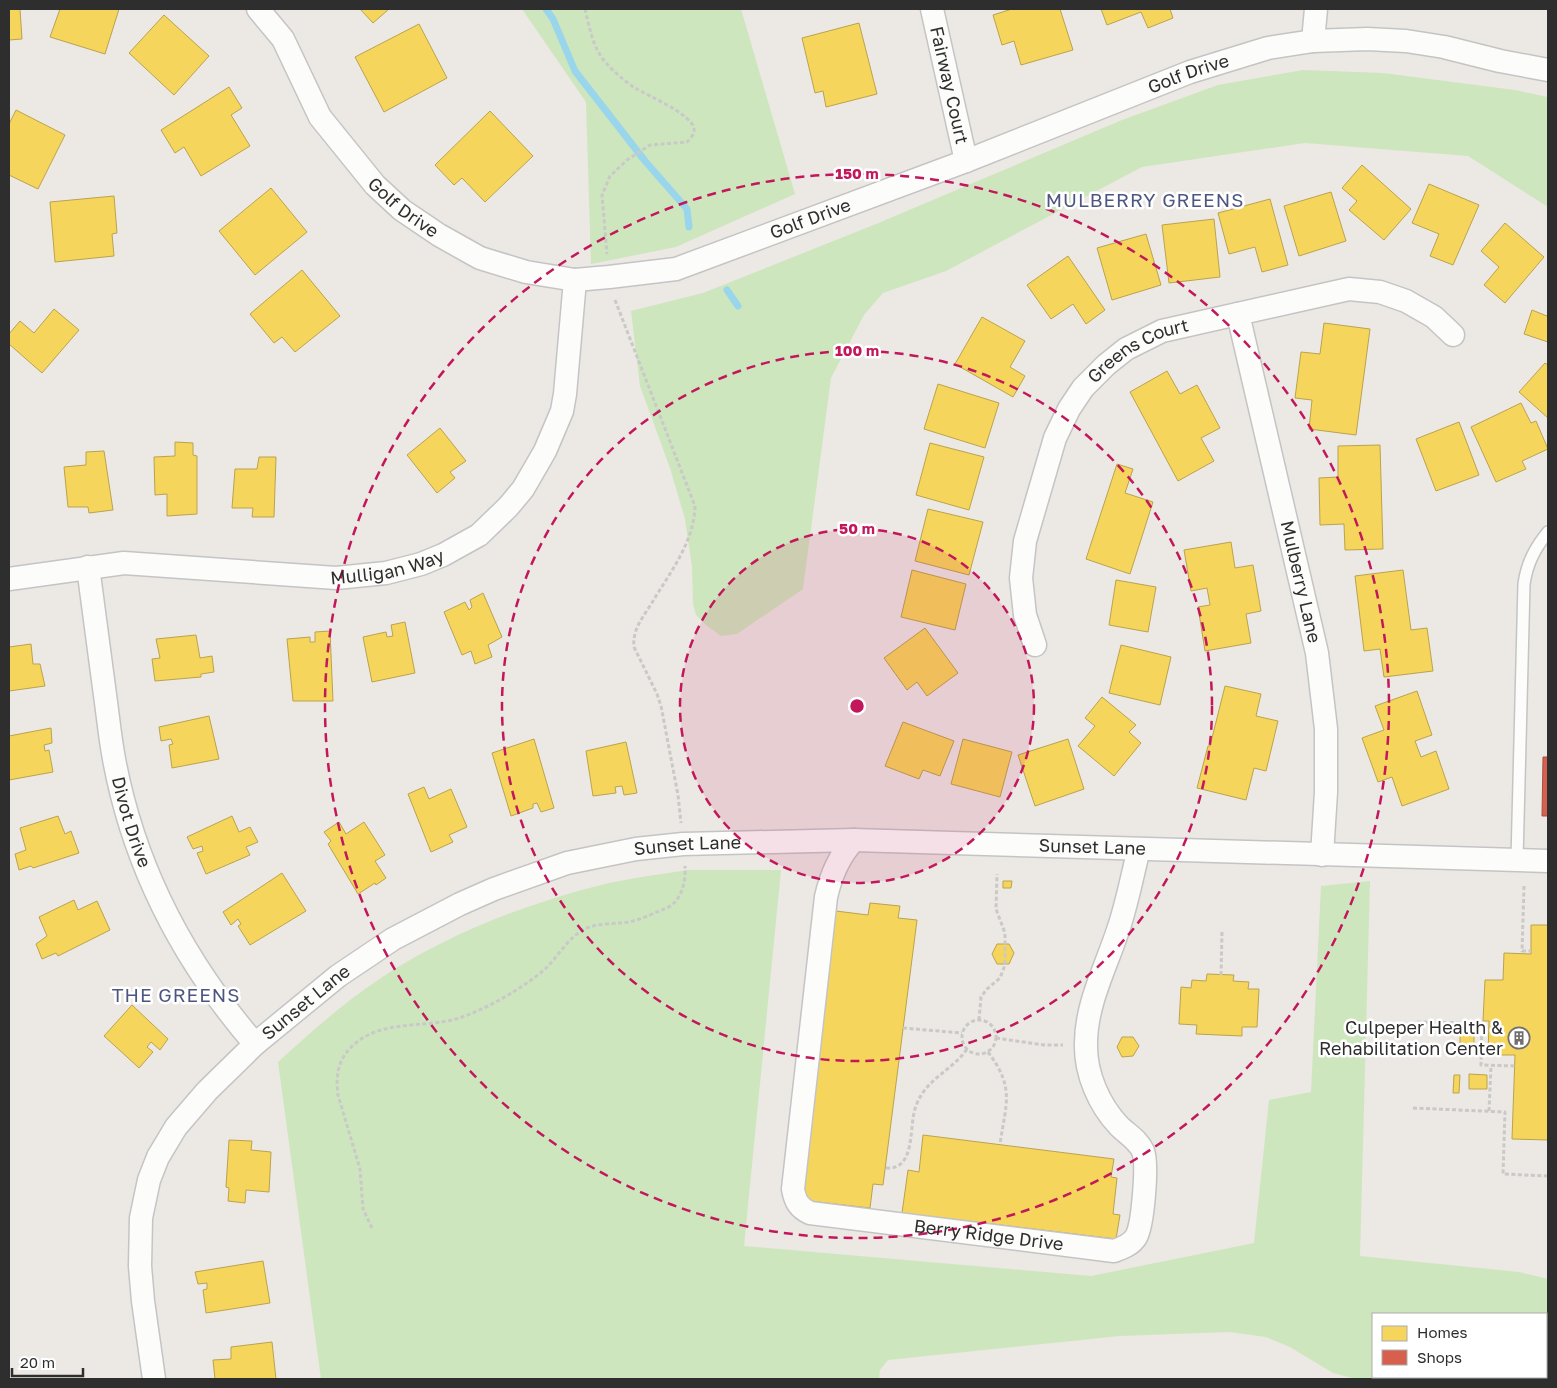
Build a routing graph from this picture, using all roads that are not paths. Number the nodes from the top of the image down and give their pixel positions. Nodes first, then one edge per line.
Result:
1 (258, 9) edge
2 (932, 9) edge
3 (1316, 9) edge
4 (1314, 41) junction
5 (1548, 70) edge
6 (966, 161) junction
7 (575, 280) junction
8 (1238, 314) junction
9 (1453, 335) dead end
10 (1548, 532) edge
11 (88, 567) junction
12 (9, 578) edge
13 (1035, 645) dead end
14 (854, 840) junction
15 (1140, 849) junction
16 (1322, 855) junction
17 (1517, 860) junction
18 (1548, 861) edge
19 (255, 1044) junction
20 (154, 1379) edge

1 - 7 street, Golf Drive
2 - 6 street, Fairway Court
3 - 4 street
4 - 5 street, Golf Drive
4 - 6 street, Golf Drive
6 - 7 street, Golf Drive
7 - 11 street, Mulligan Way
8 - 9 street, Greens Court
8 - 13 street, Greens Court
8 - 16 street, Mulberry Lane
10 - 17 lane
11 - 12 street, Mulligan Way
11 - 19 street, Divot Drive
14 - 15 street, Sunset Lane
14 - 15 street, Berry Ridge Drive
14 - 19 street, Sunset Lane
15 - 16 street, Sunset Lane
16 - 17 street, Sunset Lane
17 - 18 street, Sunset Lane
19 - 20 street, Sunset Lane

